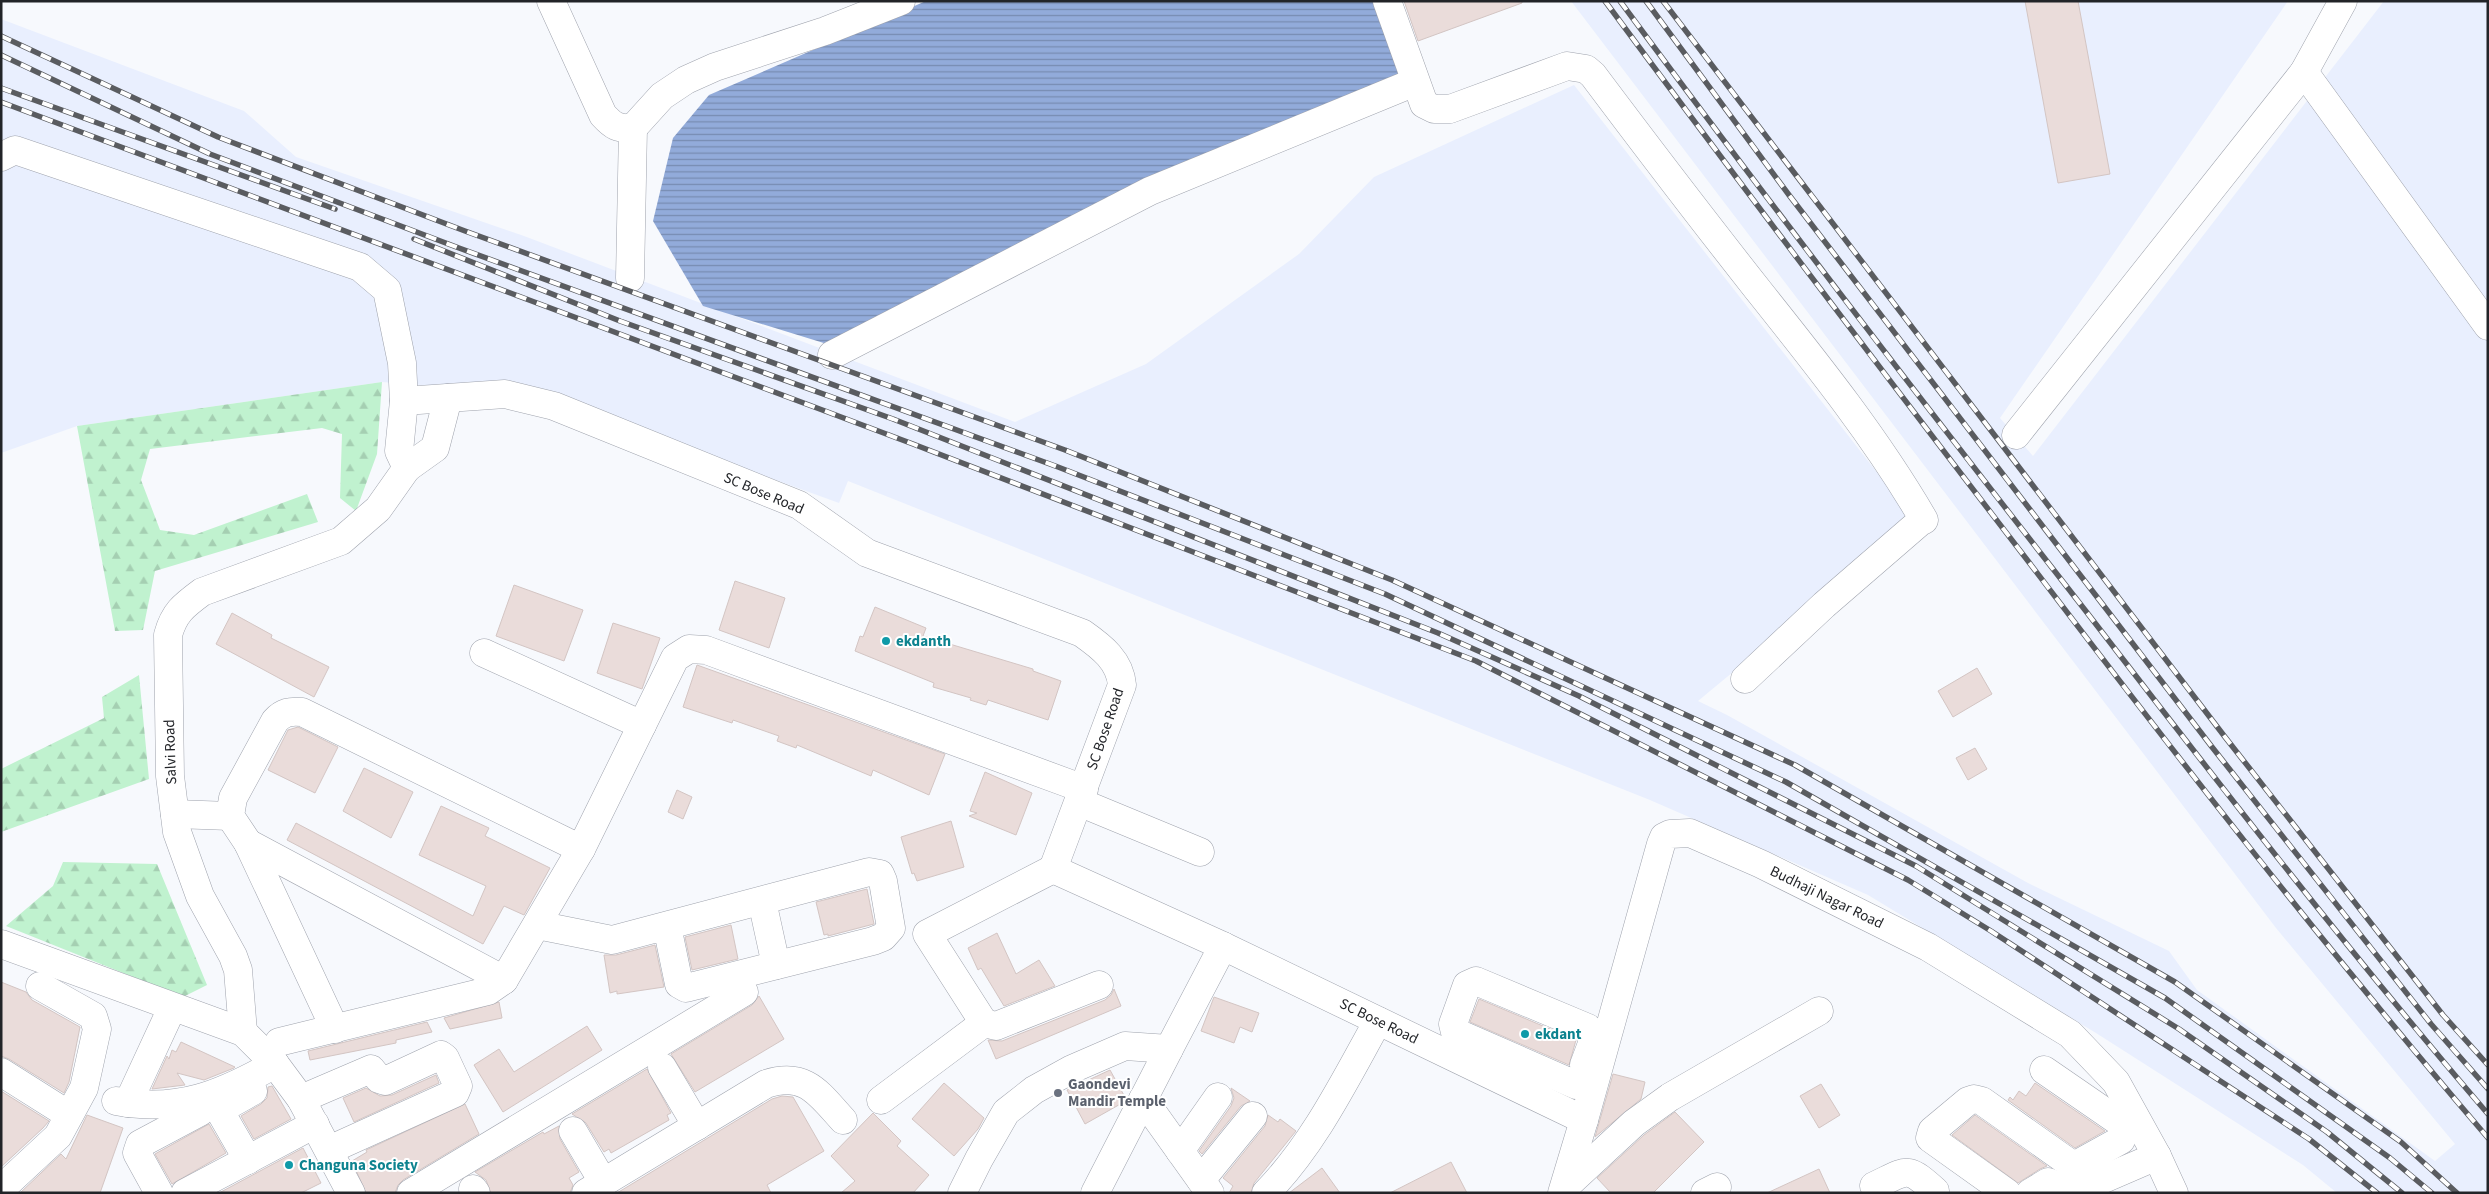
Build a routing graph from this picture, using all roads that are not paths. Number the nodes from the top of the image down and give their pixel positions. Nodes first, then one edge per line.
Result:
1 (551, 1) edge
2 (902, 1) edge
3 (1388, 1) edge
4 (2343, 1) edge
5 (2304, 72) junction
6 (1414, 82) junction
7 (633, 128) junction
8 (1, 157) edge
9 (630, 278) dead end
10 (2488, 326) edge
11 (832, 355) dead end
12 (448, 398) junction
13 (404, 401) junction
14 (2016, 435) dead end
15 (408, 468) junction
16 (484, 653) dead end
17 (1745, 679) dead end
18 (642, 725) junction
19 (1081, 796) junction
20 (174, 814) junction
21 (230, 816) junction
22 (248, 843) junction
23 (581, 849) junction
24 (1200, 852) dead end
25 (1053, 869) junction
26 (762, 901) junction
27 (537, 925) junction
28 (667, 926) junction
29 (1, 944) edge
30 (1223, 946) junction
31 (776, 965) junction
32 (504, 980) junction
33 (1099, 985) dead end
34 (40, 986) dead end
35 (744, 992) dead end
36 (172, 1008) junction
37 (1819, 1011) dead end
38 (1378, 1021) junction
39 (984, 1023) junction
40 (335, 1029) junction
41 (243, 1032) junction
42 (1169, 1049) junction
43 (279, 1060) junction
44 (662, 1067) dead end
45 (2044, 1070) dead end
46 (1, 1072) edge
47 (1576, 1085) junction
48 (1218, 1097) dead end
49 (301, 1099) junction
50 (1143, 1099) junction
51 (881, 1100) dead end
52 (200, 1112) dead end
53 (69, 1115) junction
54 (1575, 1115) junction
55 (1253, 1116) dead end
56 (843, 1120) dead end
57 (315, 1124) junction
58 (697, 1126) junction
59 (573, 1130) dead end
60 (329, 1150) junction
61 (1180, 1150) junction
62 (2157, 1156) junction
63 (248, 1160) junction
64 (2080, 1180) edge
65 (595, 1188) edge
66 (1204, 1188) edge
67 (1, 1189) edge
68 (1566, 1190) edge
69 (412, 1192) edge
70 (1942, 1192) edge
71 (159, 1193) edge
72 (185, 1193) edge
73 (351, 1193) edge
74 (962, 1193) edge
75 (1095, 1193) edge
76 (1266, 1193) edge
77 (1879, 1193) edge
78 (2007, 1193) edge
79 (2030, 1193) edge
80 (2064, 1193) edge
81 (2174, 1193) edge

1 - 7 street
2 - 7 street
3 - 6 street
4 - 5 street
5 - 10 street
5 - 14 street
6 - 11 street
6 - 17 street
7 - 9 street
8 - 13 street
12 - 13 street, SC Bose Road
12 - 15 street, Salvi Road
12 - 19 street, SC Bose Road
13 - 15 street
15 - 20 street, Salvi Road
16 - 18 street
18 - 19 street
18 - 23 street
19 - 24 street
19 - 25 street, SC Bose Road
20 - 21 street
20 - 41 street, Salvi Road
21 - 22 street
21 - 23 street
22 - 32 street
22 - 40 street
23 - 27 street
25 - 30 street, SC Bose Road
25 - 39 street
26 - 28 street
26 - 31 street
26 - 31 street
27 - 28 street
27 - 32 street
28 - 31 street
29 - 36 street
30 - 38 street, SC Bose Road
30 - 42 street
32 - 40 street
33 - 39 street
34 - 53 street
35 - 69 street
36 - 41 street
36 - 43 street
37 - 68 street
38 - 54 street, SC Bose Road
38 - 76 street
39 - 51 street
40 - 43 street
41 - 43 street
42 - 50 street
42 - 74 street
43 - 49 street
43 - 63 street
44 - 58 street
45 - 64 street
46 - 53 street
47 - 47 street
47 - 54 street
48 - 61 street
49 - 57 street
49 - 60 street
50 - 61 street
50 - 75 street
52 - 71 street
53 - 67 street
54 - 62 street, Budhaji Nagar Road
54 - 68 street
55 - 66 street
56 - 58 street
57 - 60 street
57 - 63 street
58 - 65 street
59 - 65 street
60 - 73 street
61 - 66 street
62 - 64 street
62 - 81 street, Budhaji Nagar Road
63 - 72 street
64 - 78 street
70 - 77 street
79 - 80 street

